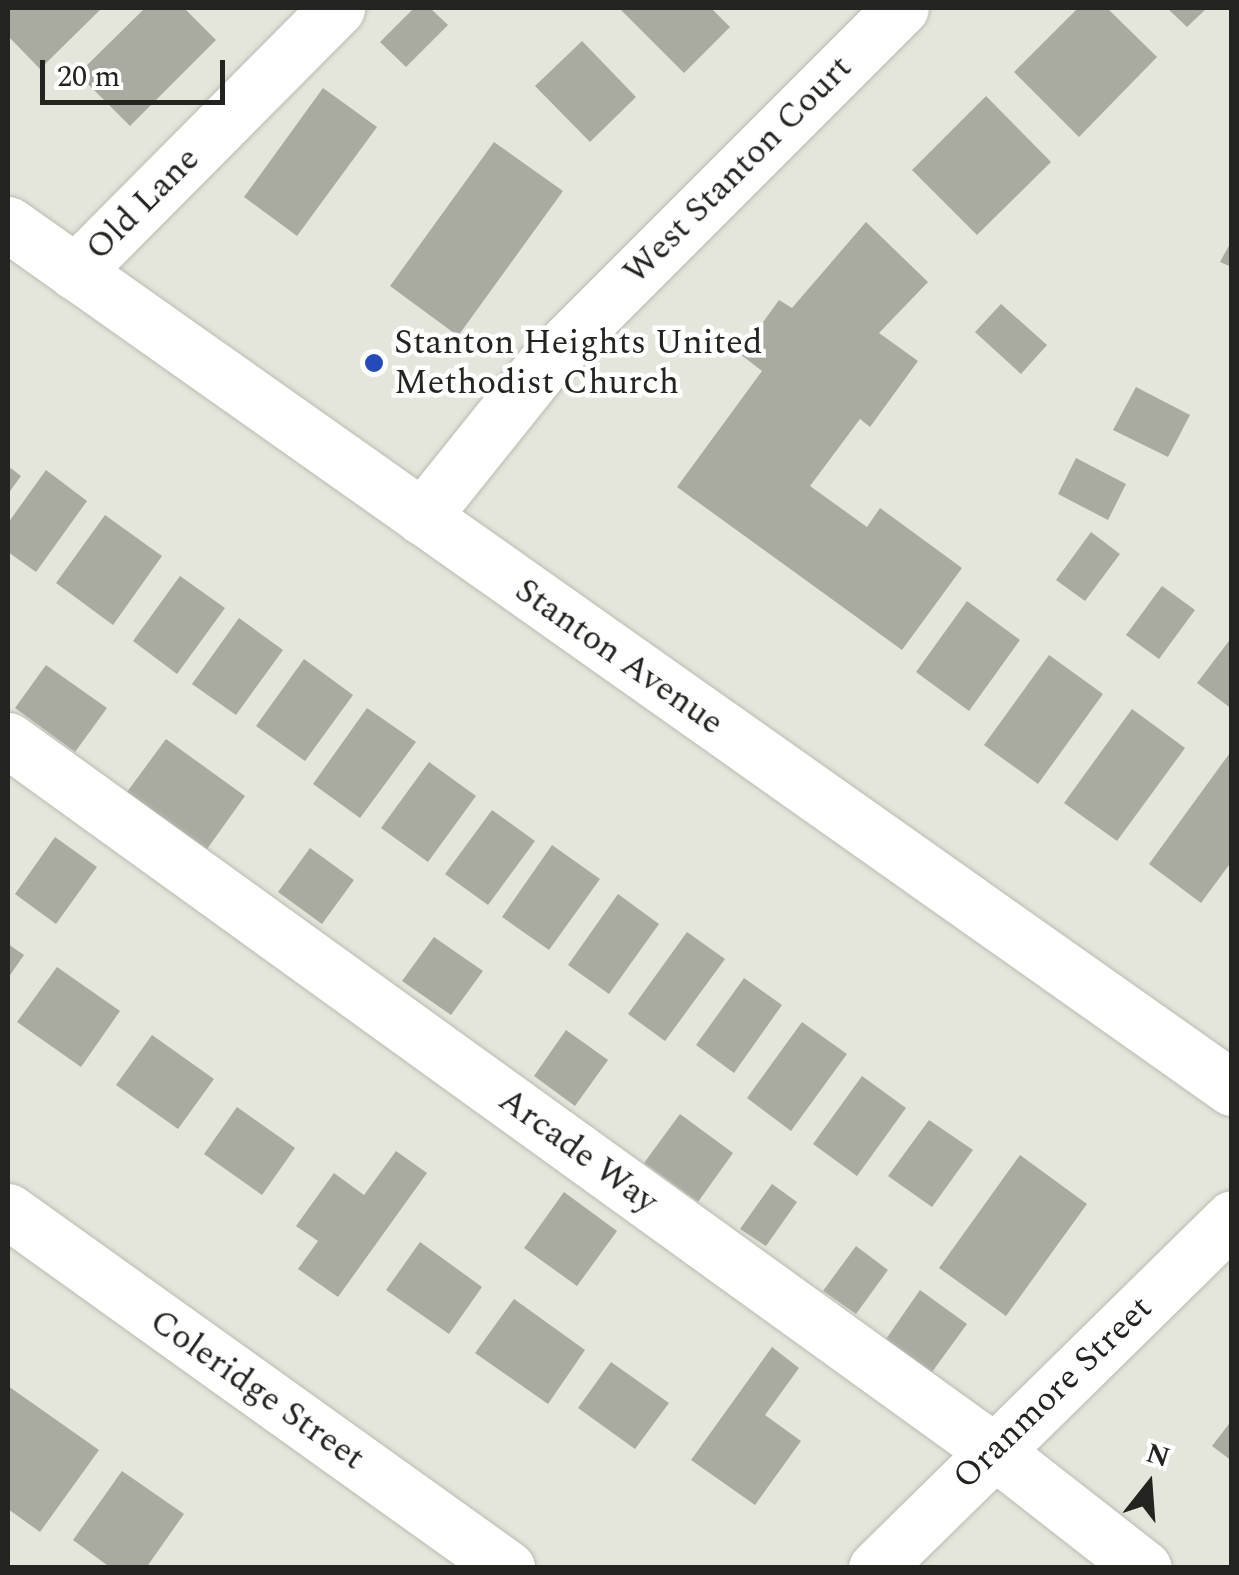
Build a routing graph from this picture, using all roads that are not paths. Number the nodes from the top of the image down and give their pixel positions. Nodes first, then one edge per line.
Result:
1 (338, 8) edge
2 (900, 8) edge
3 (8, 224) edge
4 (75, 272) junction
5 (422, 517) junction
6 (8, 740) edge
7 (1226, 1073) edge
8 (8, 1211) edge
9 (1232, 1218) edge
10 (994, 1451) junction
11 (506, 1568) edge
12 (876, 1568) edge
13 (1144, 1568) edge

1 - 4 street, Old Lane
2 - 5 street, West Stanton Court
3 - 4 street, Stanton Avenue
4 - 5 street, Stanton Avenue
5 - 7 street, Stanton Avenue
6 - 10 street, Arcade Way
8 - 11 street, Coleridge Street
9 - 10 street, Oranmore Street
10 - 12 street, Oranmore Street
10 - 13 street, Arcade Way

